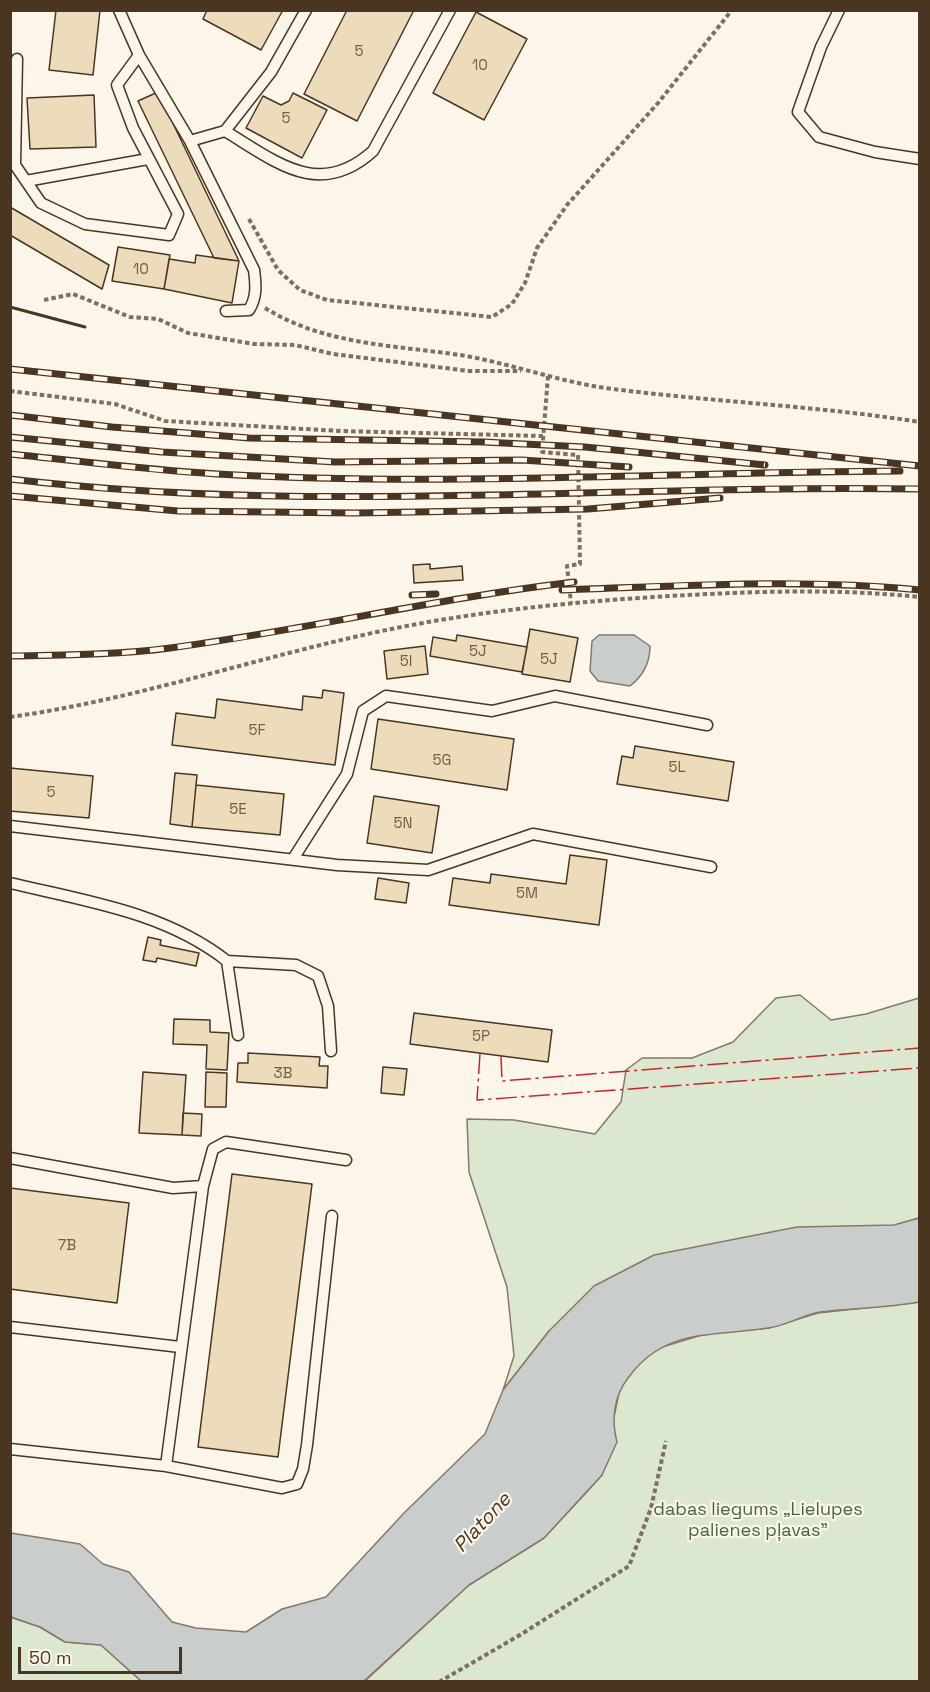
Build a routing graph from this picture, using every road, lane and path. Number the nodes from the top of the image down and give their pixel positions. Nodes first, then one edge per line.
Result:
1 (119, 10) edge
2 (306, 10) edge
3 (450, 10) edge
4 (732, 10) edge
5 (839, 10) edge
6 (139, 55) junction
7 (17, 59) dead end
8 (225, 131) junction
9 (190, 141) junction
10 (148, 159) junction
11 (920, 159) edge
12 (26, 181) junction
13 (243, 209) dead end
14 (44, 300) dead end
15 (255, 302) junction
16 (226, 310) dead end
17 (528, 371) junction
18 (548, 376) junction
19 (10, 392) edge
20 (920, 422) edge
21 (543, 436) junction
22 (920, 597) edge
23 (571, 603) junction
24 (10, 717) edge
25 (707, 725) dead end
26 (10, 826) edge
27 (293, 859) junction
28 (711, 867) dead end
29 (10, 883) edge
30 (227, 961) junction
31 (238, 1035) dead end
32 (331, 1051) dead end
33 (10, 1158) edge
34 (346, 1160) dead end
35 (203, 1186) junction
36 (332, 1216) dead end
37 (10, 1327) edge
38 (180, 1347) junction
39 (666, 1441) dead end
40 (10, 1449) edge
41 (166, 1466) junction
42 (439, 1682) edge

1 - 6 lane
2 - 8 lane
3 - 8 lane
4 - 13 path
5 - 11 lane
6 - 9 lane
6 - 10 lane
7 - 12 lane
8 - 9 lane
9 - 15 lane
10 - 12 lane
10 - 12 lane
14 - 17 path
15 - 16 lane
15 - 17 path
17 - 18 path
18 - 20 path
18 - 21 path
19 - 21 path
21 - 23 path
22 - 23 path
23 - 24 path
25 - 27 lane
26 - 27 lane
27 - 28 lane
29 - 30 lane
30 - 31 lane
30 - 32 lane
33 - 35 lane
34 - 35 lane
35 - 38 lane
36 - 41 lane
37 - 38 lane
38 - 41 lane
39 - 42 path
40 - 41 lane

